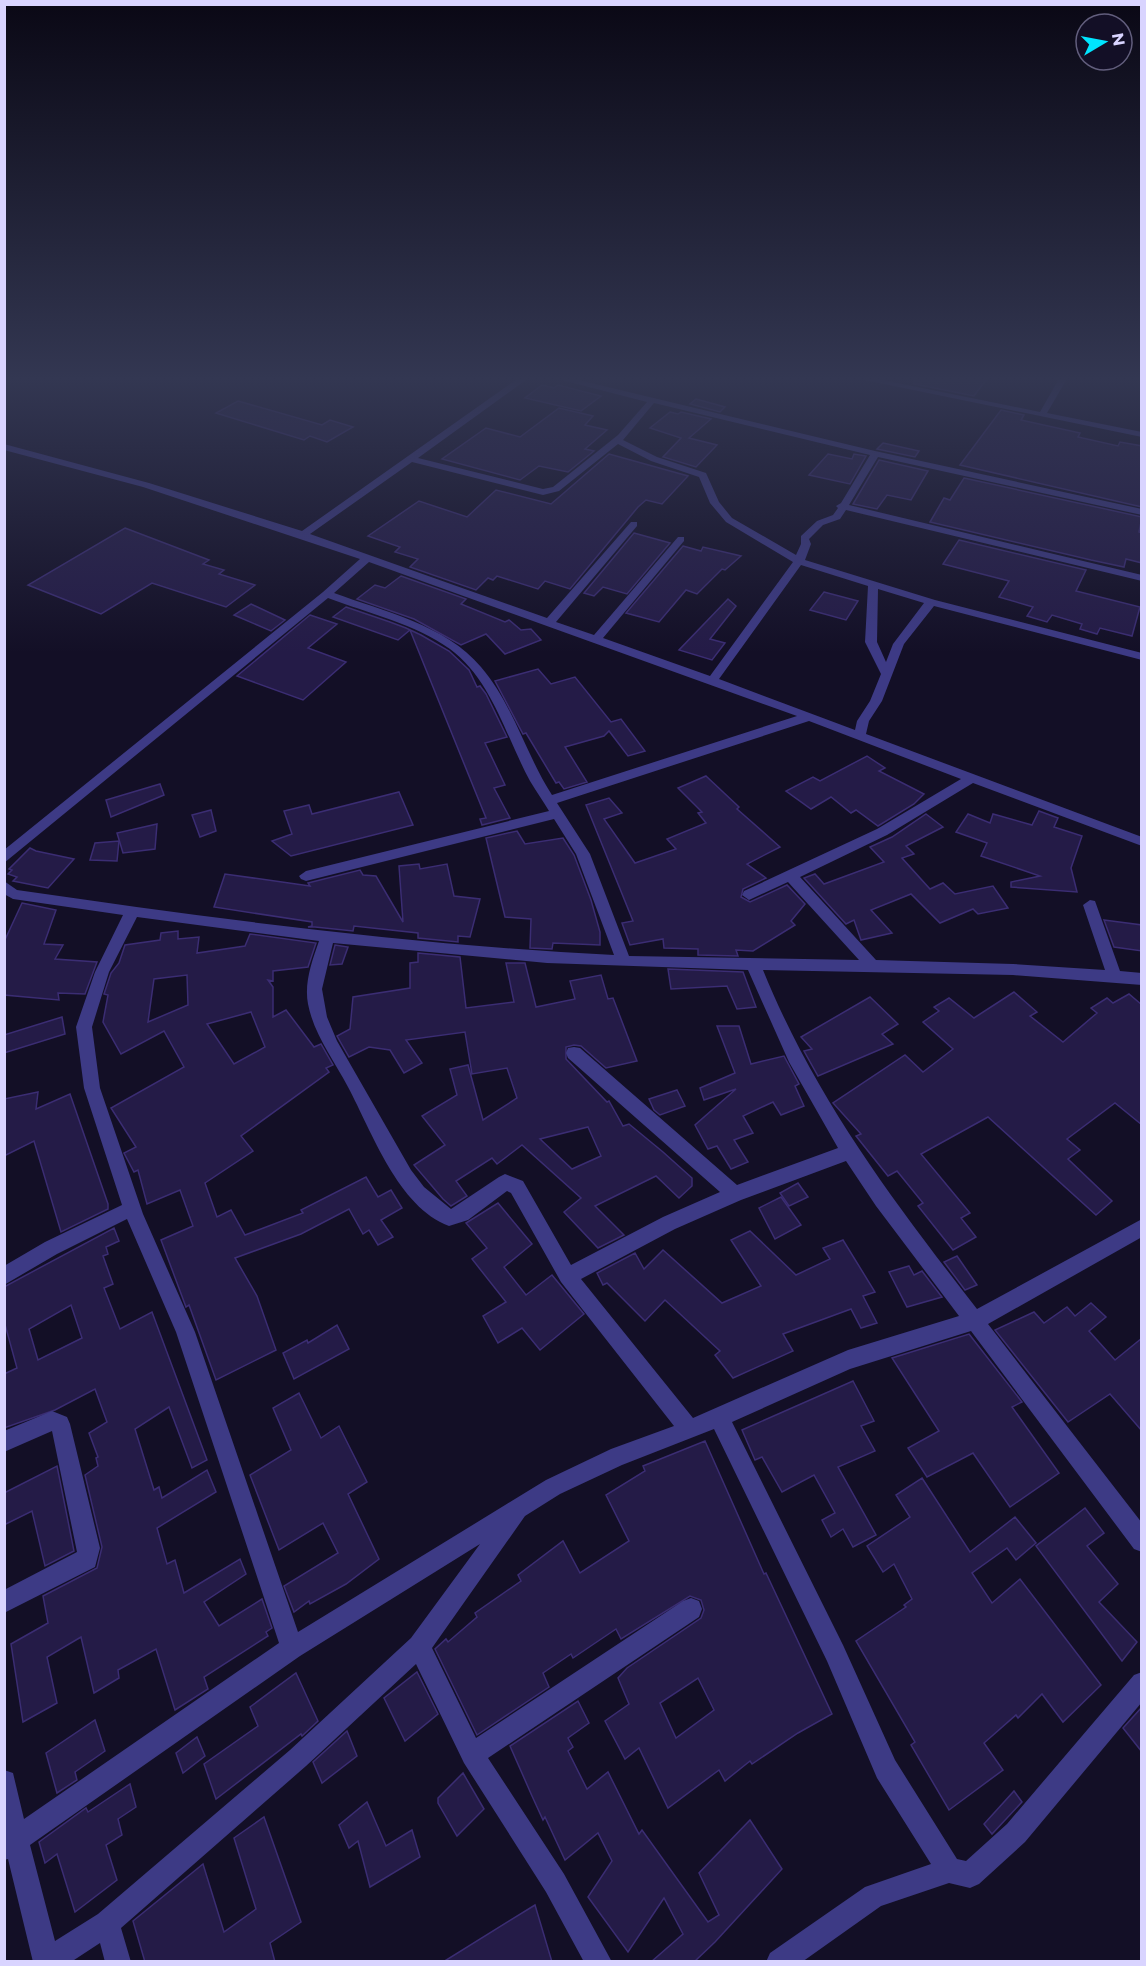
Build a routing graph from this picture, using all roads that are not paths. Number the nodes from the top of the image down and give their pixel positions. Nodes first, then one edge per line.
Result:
1 (85, 469) edge
2 (398, 469) edge
3 (451, 469) edge
4 (581, 469) edge
5 (684, 469) edge
6 (865, 469) edge
7 (943, 469) edge
8 (841, 506) junction
9 (1142, 512) edge
10 (634, 524) dead end
11 (303, 535) junction
12 (681, 539) dead end
13 (366, 559) junction
14 (799, 561) junction
15 (1142, 578) edge
16 (873, 584) junction
17 (327, 594) junction
18 (931, 602) junction
19 (549, 623) junction
20 (595, 640) junction
21 (1142, 657) edge
22 (886, 673) junction
23 (712, 681) junction
24 (808, 717) junction
25 (860, 736) junction
26 (970, 779) junction
27 (549, 801) junction
28 (557, 814) junction
29 (1142, 842) edge
30 (4, 858) edge
31 (790, 875) junction
32 (306, 876) dead end
33 (4, 886) edge
34 (749, 895) dead end
35 (1090, 905) dead end
36 (132, 912) junction
37 (328, 935) junction
38 (624, 961) junction
39 (753, 964) junction
40 (872, 965) junction
41 (1114, 976) junction
42 (1142, 979) edge
43 (574, 1053) dead end
44 (849, 1152) junction
45 (735, 1194) junction
46 (133, 1208) junction
47 (1142, 1227) edge
48 (4, 1276) edge
49 (568, 1276) junction
50 (974, 1321) junction
51 (719, 1417) junction
52 (690, 1430) junction
53 (4, 1442) edge
54 (521, 1507) junction
55 (1142, 1541) edge
56 (4, 1602) edge
57 (691, 1608) dead end
58 (419, 1646) junction
59 (292, 1648) junction
60 (1142, 1683) edge
61 (472, 1755) junction
62 (4, 1782) edge
63 (10, 1845) edge
64 (949, 1870) junction
65 (107, 1923) junction
66 (46, 1961) edge
67 (118, 1962) edge
68 (599, 1962) edge
69 (779, 1962) edge

1 - 11 street
2 - 11 street
3 - 4 street
5 - 14 street
6 - 8 street
7 - 9 street
8 - 14 street
8 - 15 street
10 - 19 street
11 - 13 street
12 - 20 street
13 - 17 street
13 - 19 street
14 - 16 street
14 - 23 street
16 - 18 street
16 - 22 street
17 - 27 street
17 - 30 street
18 - 21 street
18 - 22 street
19 - 20 street
20 - 23 street
22 - 25 street
23 - 24 street
24 - 25 street
24 - 27 street
25 - 26 street
26 - 29 street
26 - 31 street
27 - 28 street
28 - 32 street
28 - 38 street
31 - 34 street
31 - 40 street
33 - 36 street
35 - 41 street
36 - 37 street
36 - 46 street
37 - 38 street
37 - 49 street
38 - 39 street
39 - 40 street
39 - 44 street
40 - 41 street
41 - 42 street
43 - 45 street
44 - 45 street
44 - 50 street
45 - 49 street
46 - 48 street
46 - 59 street
47 - 50 street
49 - 52 street
50 - 51 street
50 - 55 street
51 - 52 street
51 - 64 street
52 - 54 street
53 - 56 street
54 - 58 street
54 - 59 street
57 - 61 street
58 - 61 street
58 - 65 street
59 - 63 street
60 - 64 street
61 - 68 street
62 - 63 street
63 - 66 street
64 - 69 street
65 - 66 street
65 - 67 street

